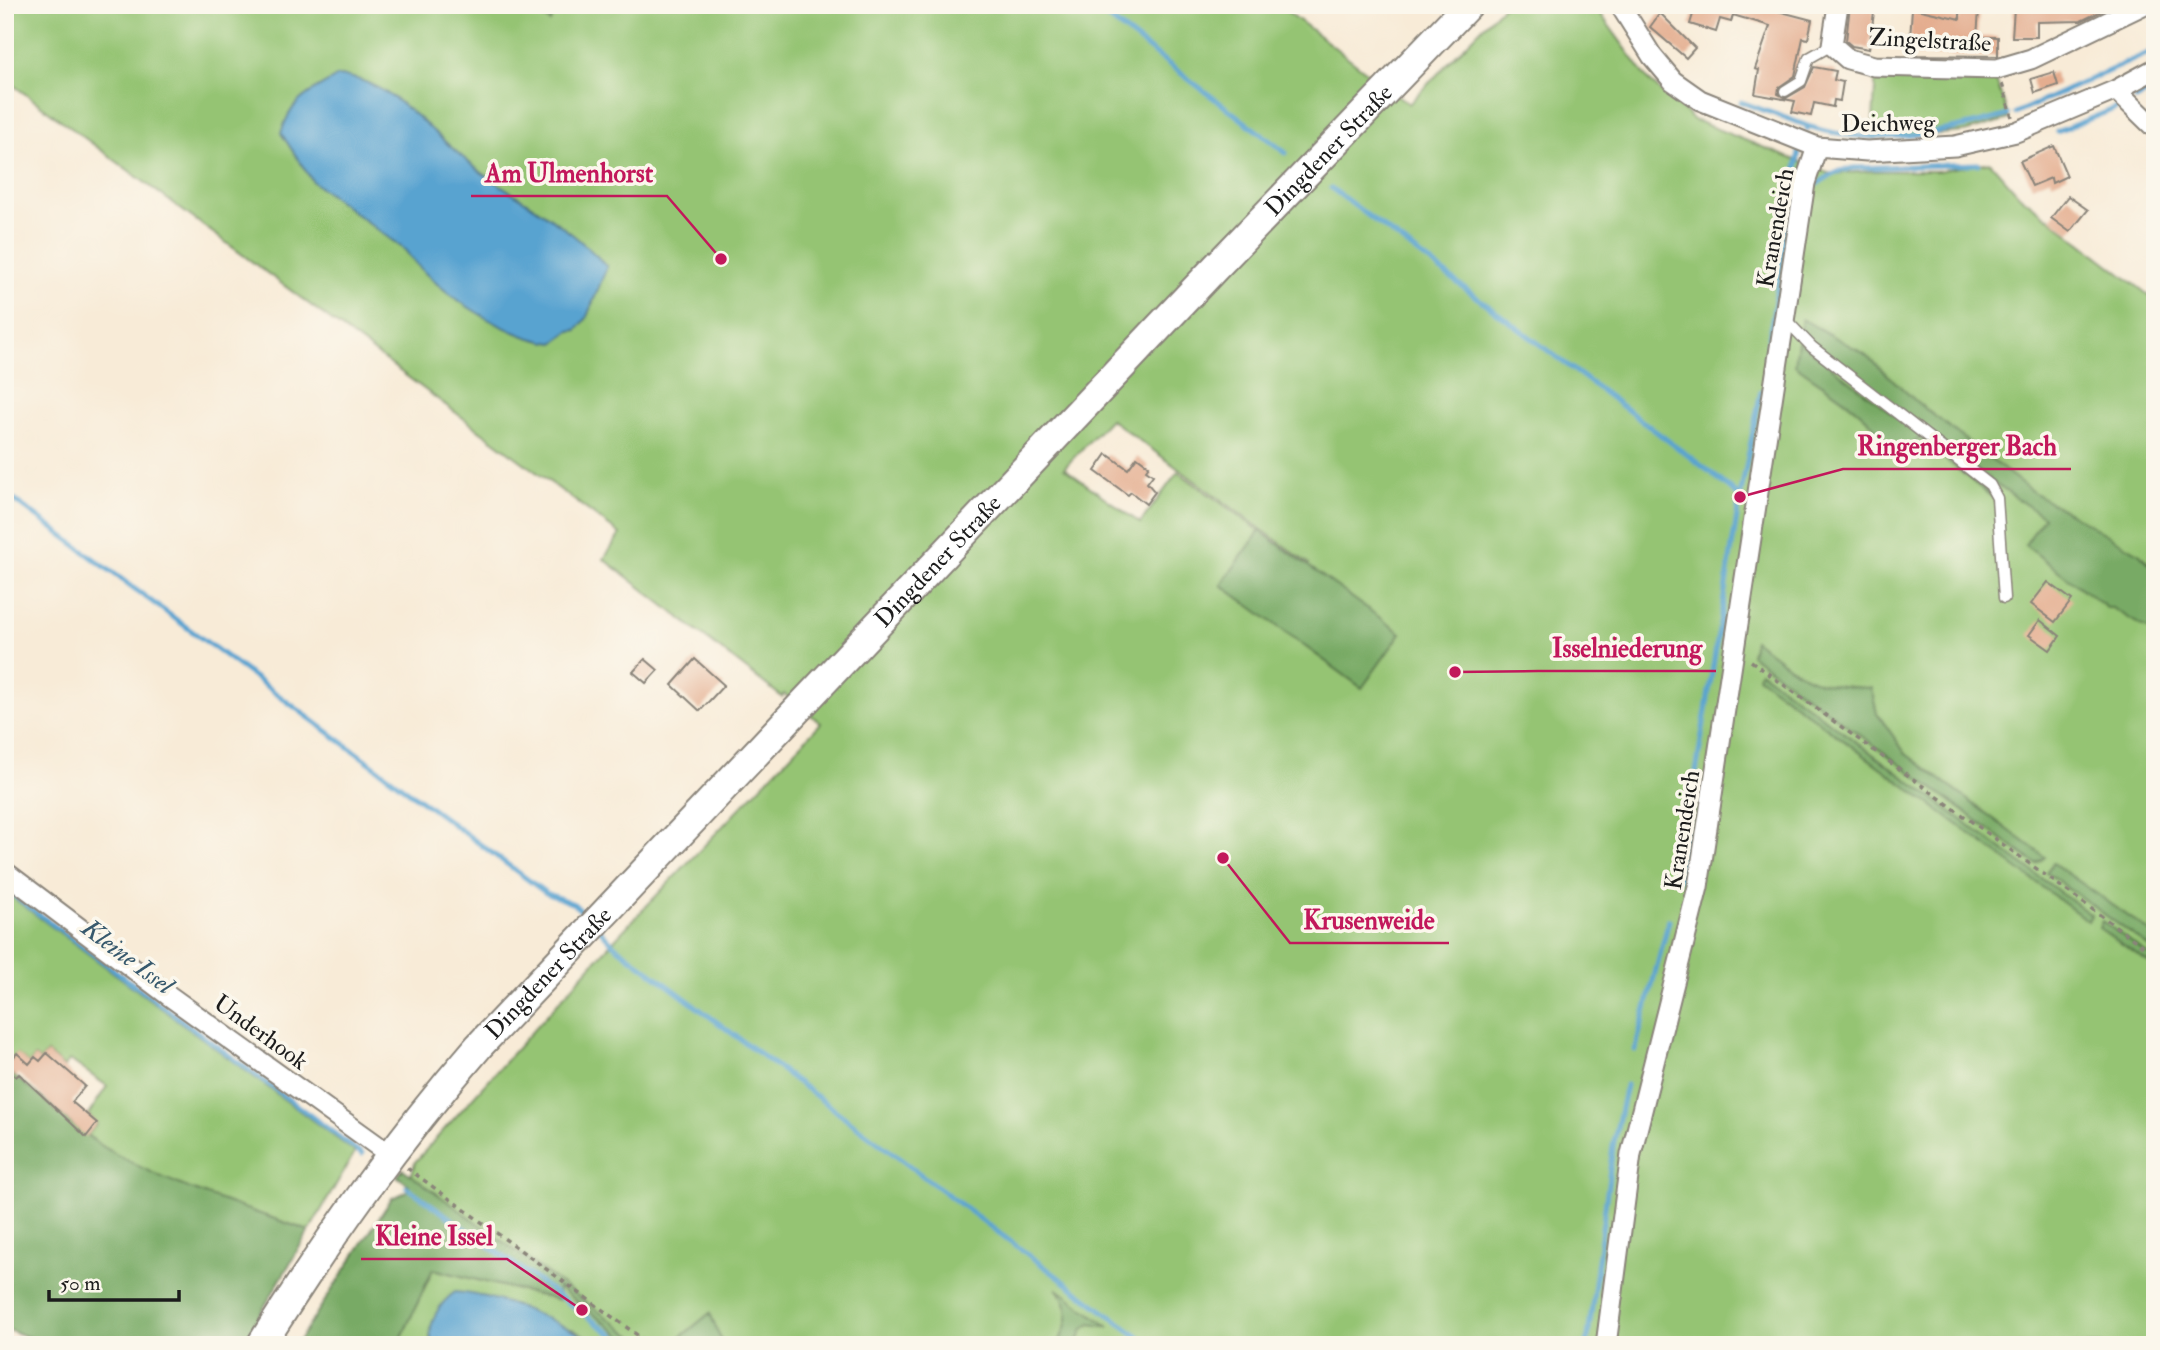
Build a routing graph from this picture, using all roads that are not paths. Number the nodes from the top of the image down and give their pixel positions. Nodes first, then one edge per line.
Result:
1 (1468, 5) edge
2 (1620, 5) edge
3 (1838, 5) edge
4 (2143, 5) edge
5 (1832, 46) junction
6 (2155, 69) edge
7 (2116, 90) junction
8 (1785, 91) dead end
9 (2155, 128) edge
10 (1817, 147) junction
11 (1784, 318) junction
12 (2004, 598) dead end
13 (5, 872) edge
14 (395, 1159) junction
15 (261, 1345) edge
16 (1606, 1345) edge

1 - 14 main road, Dingdener Straße
2 - 10 street, Deichweg
3 - 5 street, Zingelstraße
4 - 5 street, Zingelstraße
5 - 8 lane, Zingelstraße
6 - 7 street, Deichweg
7 - 9 street
7 - 10 street, Deichweg
10 - 11 street, Kranendeich
11 - 12 lane, Kranendeich
11 - 16 street, Kranendeich
13 - 14 street, Underhook
14 - 15 main road, Dingdener Straße

